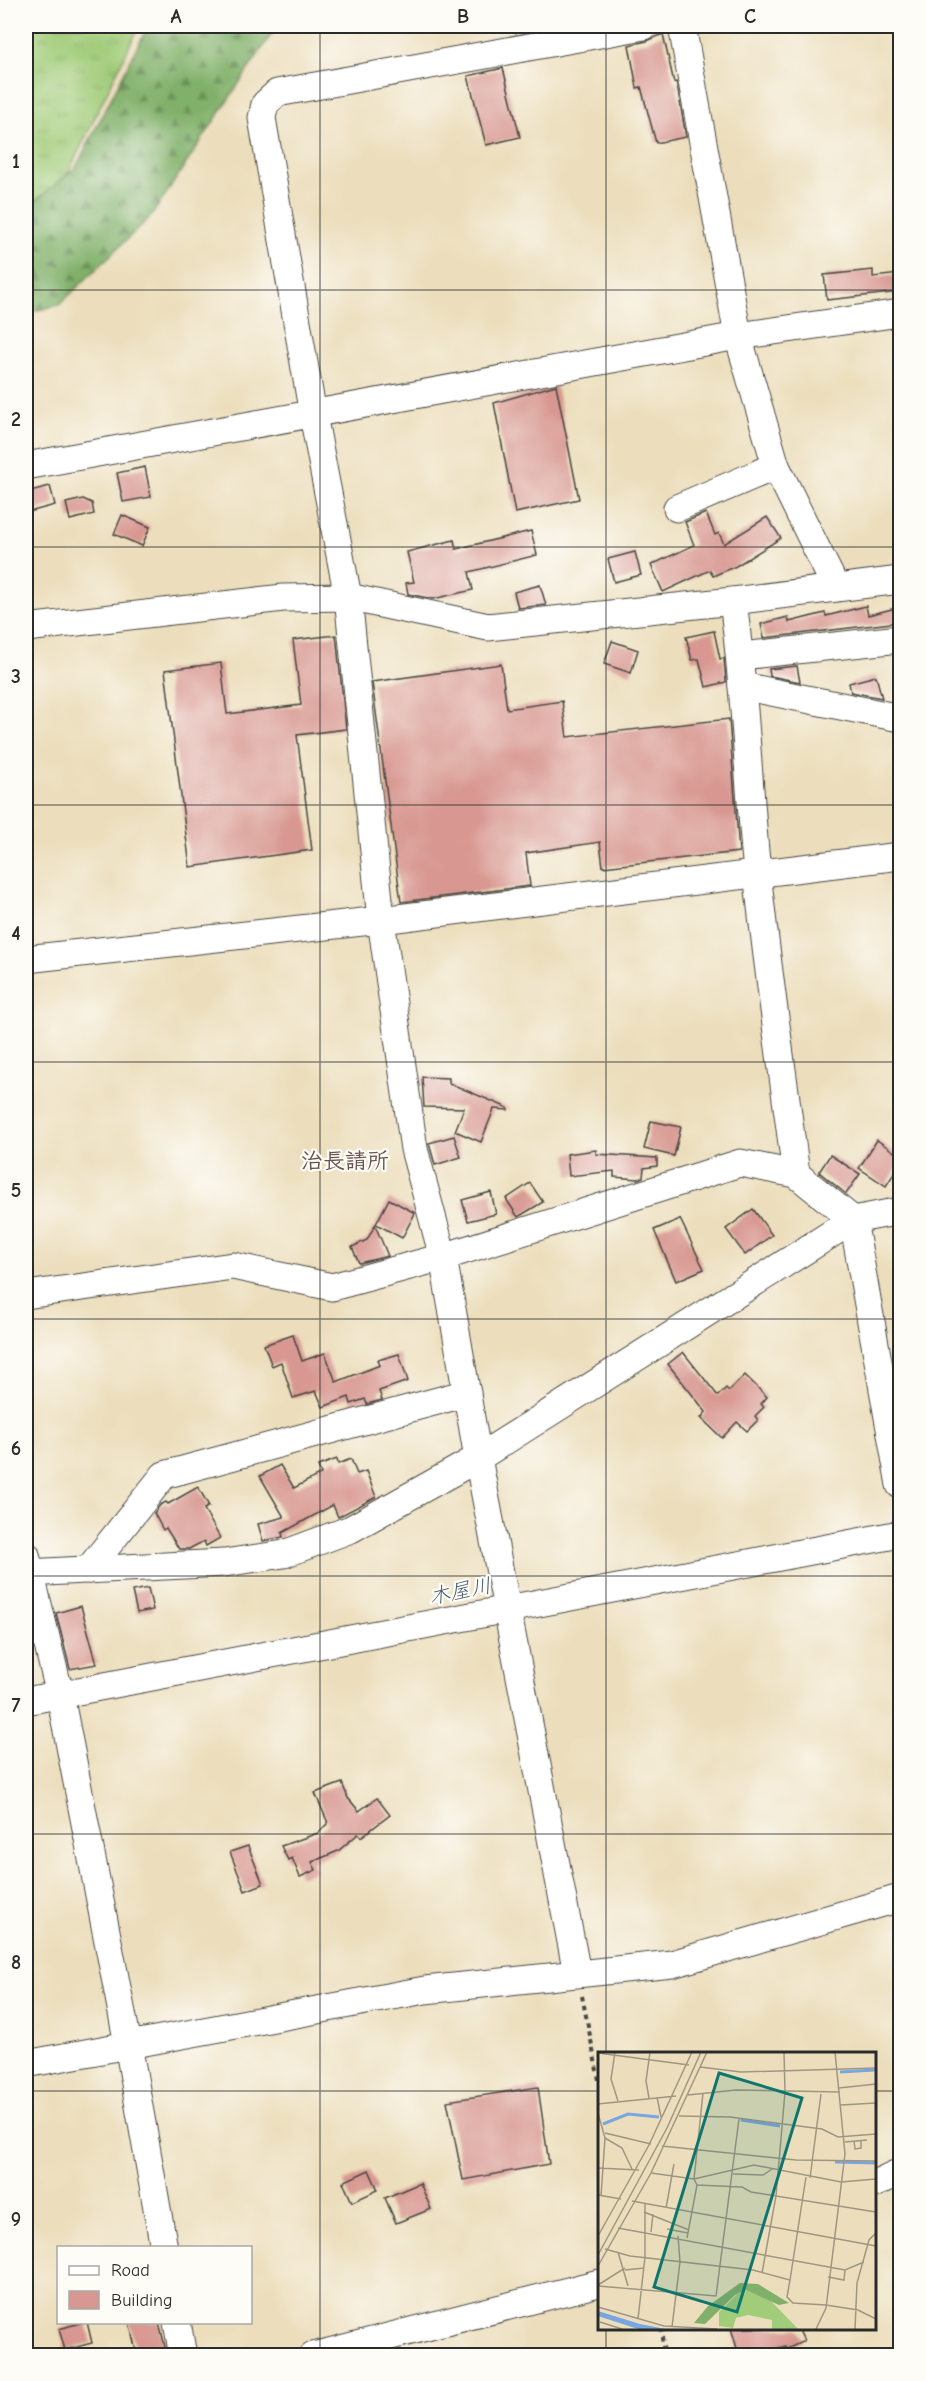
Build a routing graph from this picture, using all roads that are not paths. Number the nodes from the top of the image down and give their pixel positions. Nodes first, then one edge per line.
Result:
1 (644, 26) edge
2 (682, 26) edge
3 (900, 313) edge
4 (738, 336) junction
5 (313, 415) junction
6 (26, 466) edge
7 (776, 466) junction
8 (677, 508) dead end
9 (900, 580) edge
10 (836, 588) junction
11 (348, 597) junction
12 (733, 601) junction
13 (26, 628) edge
14 (900, 639) edge
15 (741, 656) junction
16 (742, 686) junction
17 (900, 718) edge
18 (900, 856) edge
19 (757, 873) junction
20 (381, 920) junction
21 (26, 959) edge
22 (796, 1174) junction
23 (900, 1211) edge
24 (853, 1220) junction
25 (443, 1257) junction
26 (26, 1295) edge
27 (467, 1393) junction
28 (478, 1458) junction
29 (900, 1485) edge
30 (900, 1534) edge
31 (27, 1567) edge
32 (88, 1570) junction
33 (505, 1604) junction
34 (58, 1688) junction
35 (26, 1701) edge
36 (900, 1898) edge
37 (577, 1973) junction
38 (128, 2044) junction
39 (26, 2064) edge
40 (900, 2172) edge
41 (875, 2183) edge
42 (164, 2246) edge
43 (598, 2283) edge
44 (177, 2324) edge
45 (183, 2355) edge
46 (313, 2355) edge

1 - 5 street
2 - 4 street
3 - 4 street
4 - 5 street
4 - 7 street
5 - 6 street
5 - 11 street
7 - 8 street
7 - 10 street
9 - 10 street
10 - 12 street
11 - 12 street
11 - 13 street
11 - 20 street
12 - 15 street
14 - 15 street
15 - 16 street
16 - 17 street
16 - 19 street
18 - 19 street
19 - 20 street
19 - 22 street
20 - 21 street
20 - 25 street
22 - 24 street
22 - 25 street
23 - 24 street
24 - 28 street
24 - 29 street
25 - 26 street
25 - 27 street
27 - 28 street
27 - 32 street
28 - 32 street
28 - 33 street
30 - 33 street
31 - 32 street
31 - 34 street
33 - 34 street
33 - 37 street
34 - 35 street
34 - 38 street
36 - 37 street
37 - 38 street
38 - 39 street
38 - 42 street
40 - 41 street
43 - 46 street
44 - 45 street

